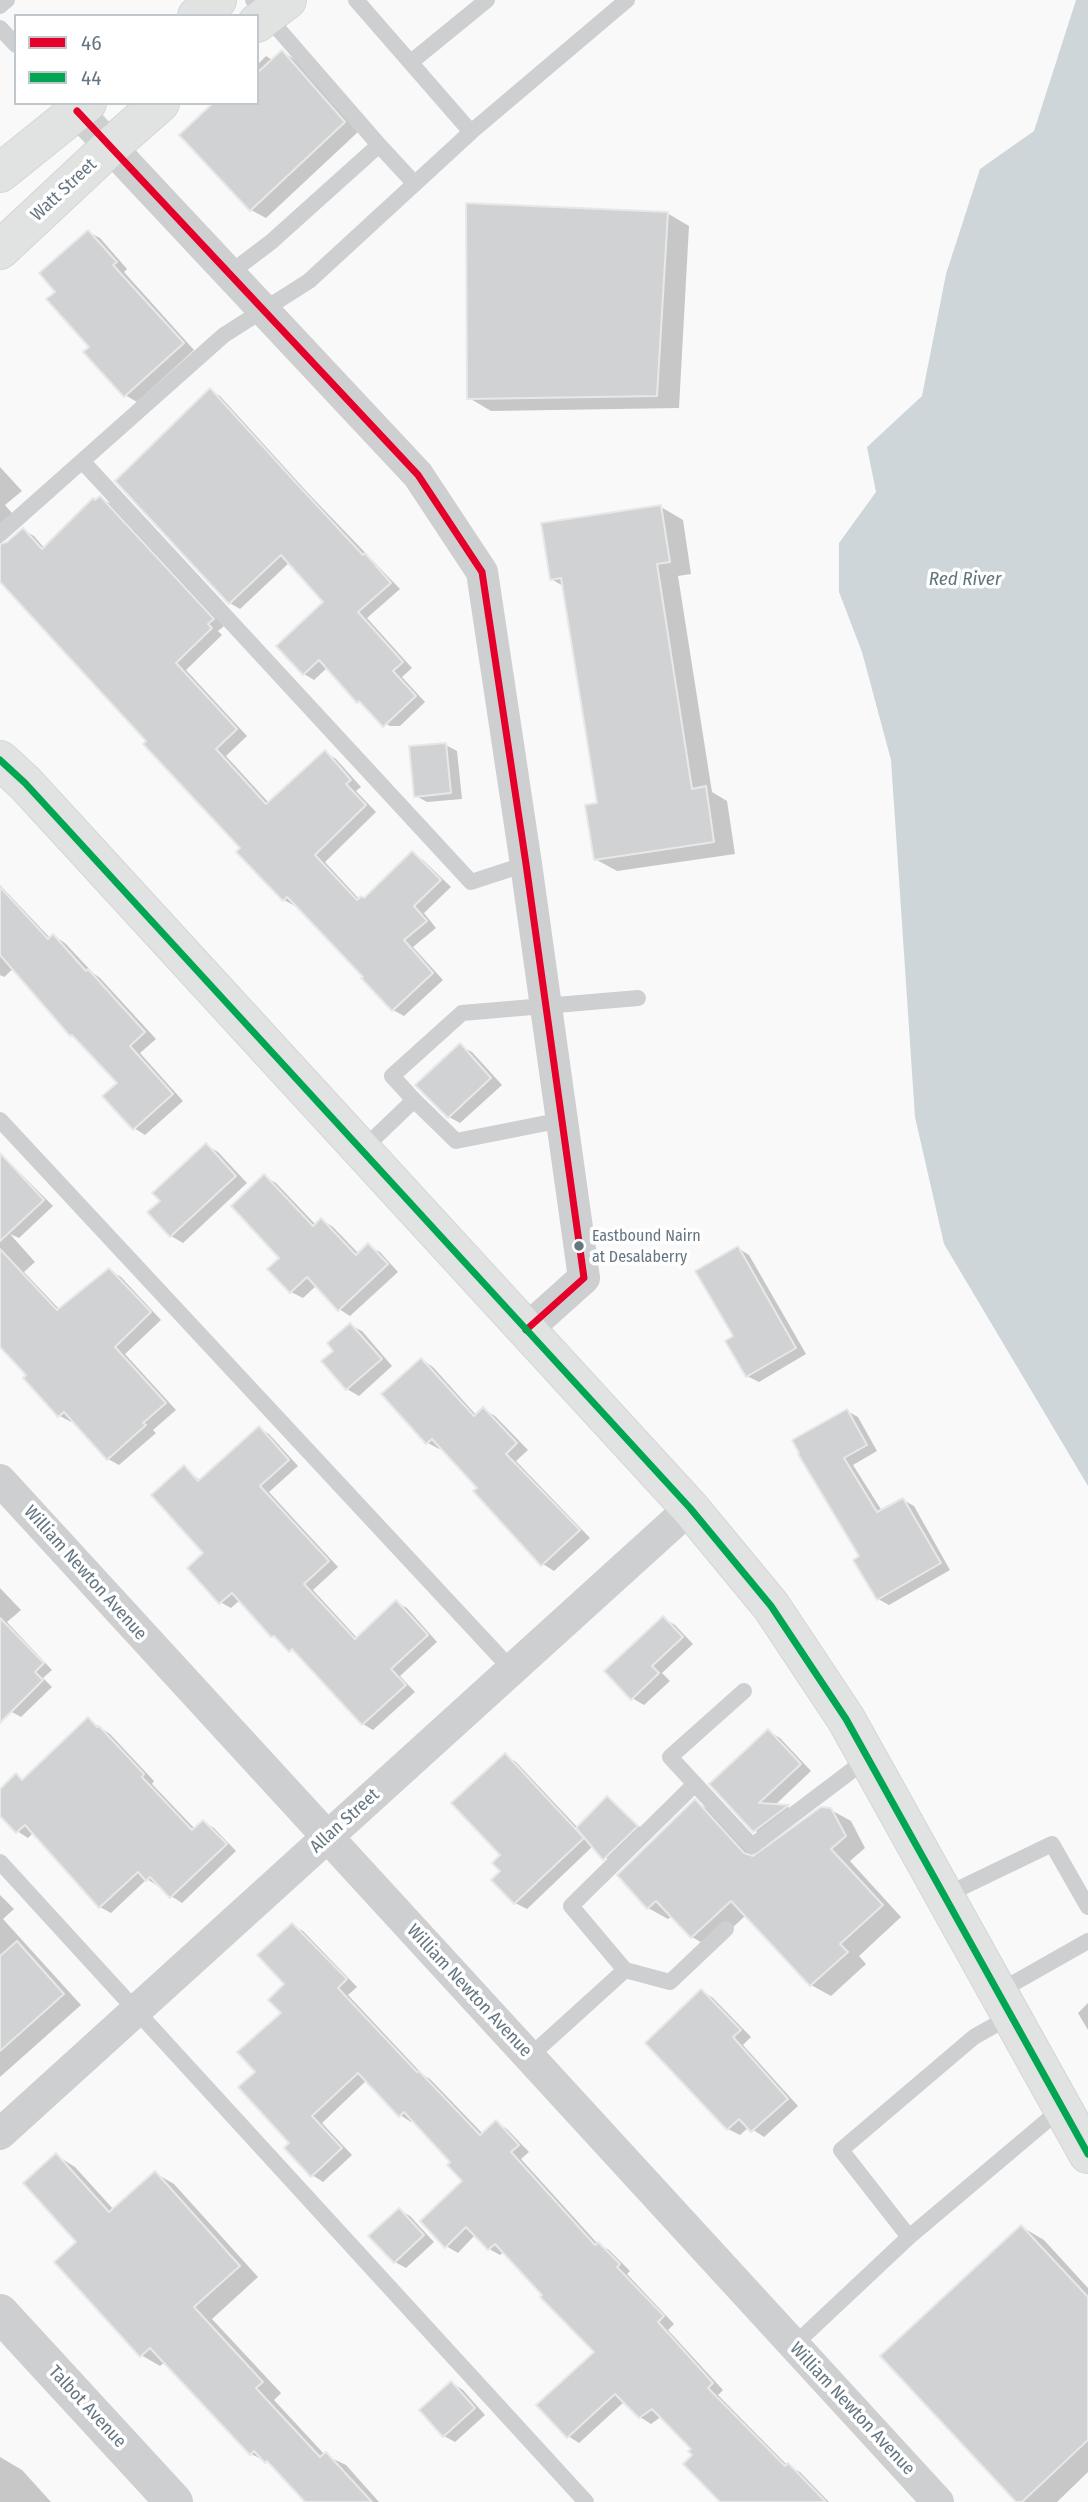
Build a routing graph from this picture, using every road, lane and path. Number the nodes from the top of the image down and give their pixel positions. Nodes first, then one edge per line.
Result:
1 (7, 0) edge
2 (217, 0) edge
3 (356, 0) edge
4 (486, 0) edge
5 (627, 0) edge
6 (0, 6) edge
7 (266, 9) edge
8 (200, 14) edge
9 (0, 28) edge
10 (14, 43) edge
11 (411, 62) junction
12 (158, 105) edge
13 (78, 106) edge
14 (471, 132) junction
15 (379, 145) junction
16 (110, 147) junction
17 (0, 173) edge
18 (415, 184) junction
19 (0, 250) edge
20 (230, 273) junction
21 (264, 310) junction
22 (83, 462) junction
23 (0, 534) edge
24 (0, 749) edge
25 (13, 771) edge
26 (526, 864) junction
27 (638, 998) dead end
28 (546, 1006) junction
29 (414, 1100) junction
30 (0, 1120) edge
31 (562, 1120) junction
32 (362, 1150) junction
33 (526, 1330) junction
34 (0, 1480) edge
35 (690, 1508) junction
36 (512, 1670) junction
37 (744, 1691) dead end
38 (867, 1759) junction
39 (695, 1784) junction
40 (327, 1838) junction
41 (0, 1862) edge
42 (944, 1896) junction
43 (1088, 1907) edge
44 (726, 1929) dead end
45 (1088, 1941) edge
46 (625, 1970) junction
47 (1004, 2004) junction
48 (136, 2010) junction
49 (529, 2057) junction
50 (1062, 2109) junction
51 (0, 2134) edge
52 (1088, 2154) edge
53 (909, 2237) junction
54 (0, 2313) edge
55 (794, 2345) junction
56 (174, 2502) edge
57 (586, 2502) edge
58 (938, 2502) edge

1 - 6 lane
2 - 8 main road
3 - 11 lane
4 - 11 lane
5 - 14 lane
7 - 15 lane
9 - 10 lane
11 - 14 lane
12 - 16 main road, Watt Street
13 - 16 street
13 - 17 main road
14 - 18 lane
15 - 18 lane
15 - 20 lane
16 - 19 main road, Watt Street
16 - 20 street
18 - 21 lane
20 - 21 street
21 - 22 lane
21 - 26 street
22 - 23 lane
22 - 26 lane
24 - 25 main road
25 - 32 main road
26 - 28 street
27 - 28 lane
28 - 29 lane
28 - 31 street
29 - 31 lane
29 - 32 lane
30 - 36 lane
31 - 33 street
32 - 33 main road
33 - 35 main road
34 - 40 street, William Newton Avenue
35 - 36 street, Allan Street
35 - 38 main road
36 - 40 street, Allan Street
37 - 39 lane
38 - 39 lane
38 - 42 main road
39 - 46 lane
40 - 48 street, Allan Street
40 - 49 street, William Newton Avenue
41 - 48 lane
42 - 43 lane
42 - 47 main road
44 - 46 lane
45 - 47 lane
46 - 49 lane
47 - 50 main road
47 - 53 lane
48 - 51 street, Allan Street
48 - 57 lane
49 - 55 street, William Newton Avenue
50 - 52 main road
50 - 53 lane
53 - 55 lane
54 - 56 street, Talbot Avenue
55 - 58 street, William Newton Avenue

